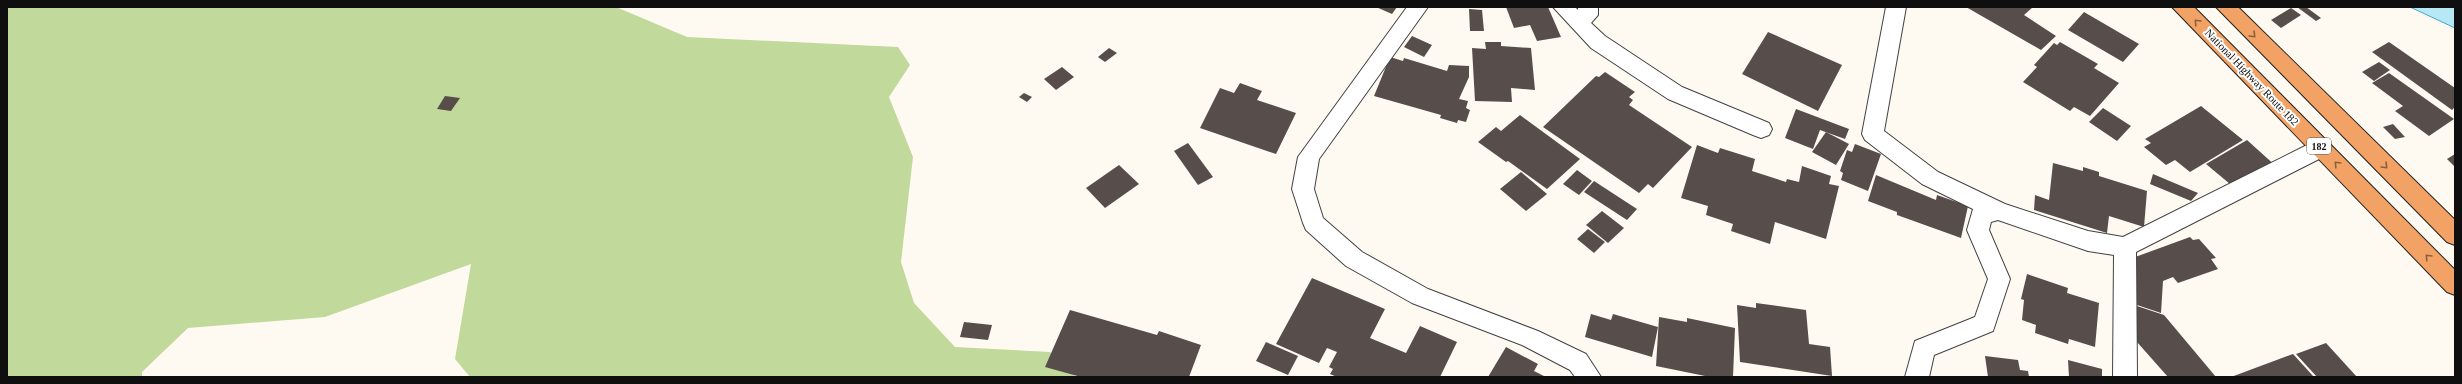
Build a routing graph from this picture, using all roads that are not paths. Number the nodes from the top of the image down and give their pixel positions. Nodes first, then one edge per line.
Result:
1 (1418, 7) edge
2 (1563, 7) edge
3 (1896, 7) edge
4 (2182, 7) edge
5 (2226, 7) edge
6 (1583, 14) edge
7 (1761, 129) dead end
8 (2321, 148) junction
9 (1998, 211) junction
10 (2455, 235) edge
11 (2125, 247) junction
12 (2455, 285) edge
13 (1589, 377) edge
14 (1917, 377) edge
15 (2125, 377) edge

1 - 13 street
2 - 6 street
3 - 9 street
8 -> 4 highway, National Highway Route 182 / 182
5 -> 10 highway
6 - 7 street
8 - 11 street
12 -> 8 highway, National Highway Route 182 / 182
9 - 11 street
9 - 14 street
11 - 15 street

